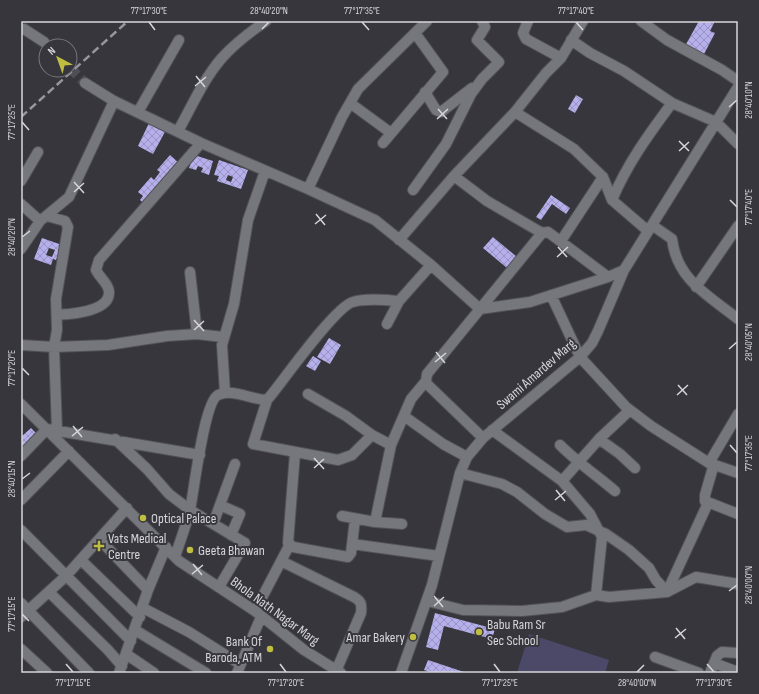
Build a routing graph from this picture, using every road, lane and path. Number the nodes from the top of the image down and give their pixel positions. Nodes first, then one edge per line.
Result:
1 (266, 21) edge
2 (427, 21) edge
3 (482, 21) edge
4 (528, 21) edge
5 (583, 21) edge
6 (641, 21) edge
7 (24, 29) dead end
8 (415, 33) junction
9 (38, 38) edge
10 (179, 40) dead end
11 (571, 40) junction
12 (562, 58) junction
13 (738, 81) edge
14 (86, 83) tunnel mouth
15 (738, 86) edge
16 (472, 88) dead end
17 (425, 92) junction
18 (114, 101) junction
19 (350, 103) junction
20 (672, 103) junction
21 (138, 112) junction
22 (515, 112) junction
23 (716, 122) junction
24 (178, 131) junction
25 (391, 133) junction
26 (202, 143) junction
27 (383, 143) dead end
28 (738, 144) edge
29 (38, 152) dead end
30 (265, 171) junction
31 (454, 176) junction
32 (603, 177) junction
33 (21, 181) edge
34 (308, 189) junction
35 (413, 190) dead end
36 (612, 200) junction
37 (21, 204) edge
38 (44, 219) junction
39 (738, 226) edge
40 (650, 228) junction
41 (542, 233) junction
42 (398, 240) junction
43 (561, 241) junction
44 (21, 249) edge
45 (431, 265) junction
46 (624, 270) junction
47 (190, 272) dead end
48 (608, 277) junction
49 (696, 286) junction
50 (551, 295) junction
51 (399, 301) junction
52 (480, 309) junction
53 (57, 315) junction
54 (738, 319) edge
55 (387, 324) dead end
56 (197, 334) junction
57 (223, 337) junction
58 (21, 345) edge
59 (54, 346) junction
60 (580, 357) junction
61 (426, 381) junction
62 (225, 392) junction
63 (308, 394) dead end
64 (266, 400) junction
65 (21, 404) edge
66 (630, 410) junction
67 (738, 414) edge
68 (404, 416) junction
69 (47, 429) junction
70 (57, 430) junction
71 (492, 430) junction
72 (372, 435) junction
73 (483, 438) junction
74 (115, 439) junction
75 (599, 439) junction
76 (391, 445) junction
77 (560, 445) dead end
78 (69, 451) junction
79 (295, 453) junction
80 (200, 455) junction
81 (21, 456) edge
82 (466, 457) junction
83 (578, 462) junction
84 (235, 464) dead end
85 (712, 464) junction
86 (635, 468) dead end
87 (460, 473) junction
88 (738, 473) edge
89 (562, 481) junction
90 (614, 491) dead end
91 (21, 500) edge
92 (708, 503) junction
93 (220, 505) junction
94 (127, 508) junction
95 (190, 510) junction
96 (738, 514) edge
97 (342, 516) dead end
98 (355, 519) junction
99 (375, 522) junction
100 (213, 524) junction
101 (402, 524) dead end
102 (21, 530) edge
103 (599, 531) junction
104 (231, 535) junction
105 (100, 540) junction
106 (290, 544) junction
107 (352, 544) junction
108 (166, 547) junction
109 (439, 556) junction
110 (175, 557) junction
111 (81, 560) junction
112 (281, 561) junction
113 (66, 576) junction
114 (738, 584) edge
115 (219, 587) junction
116 (148, 590) junction
117 (49, 592) junction
118 (667, 592) junction
119 (596, 595) junction
120 (426, 601) junction
121 (21, 603) edge
122 (142, 613) junction
123 (25, 614) edge
124 (258, 614) junction
125 (135, 630) junction
126 (131, 641) junction
127 (21, 649) edge
128 (738, 653) edge
129 (126, 654) junction
130 (655, 657) dead end
131 (714, 663) junction
132 (239, 669) edge
133 (120, 670) edge
134 (338, 672) edge
135 (738, 672) edge
136 (47, 673) edge
137 (89, 673) edge
138 (154, 673) edge
139 (206, 673) edge
140 (401, 673) edge
141 (700, 673) edge
142 (710, 673) edge

1 - 24 street
2 - 8 street
3 - 35 street
4 - 12 street
5 - 11 street
6 - 13 street
7 - 9 street
8 - 17 street
8 - 19 street
10 - 21 street
11 - 12 street
11 - 20 street
12 - 22 street
14 - 18 street
15 - 23 street, Swami Amardev Marg
16 - 17 street
17 - 25 street
18 - 21 street
18 - 38 street
19 - 25 street
19 - 34 street
20 - 23 street
20 - 36 street
21 - 24 street
22 - 31 street
22 - 32 street
23 - 28 street
23 - 40 street, Swami Amardev Marg
24 - 26 street
25 - 27 street
26 - 30 street
26 - 53 street
29 - 33 street
30 - 34 street
30 - 57 street
31 - 41 street
31 - 42 street
32 - 36 street
32 - 43 street
34 - 42 street
36 - 40 street
37 - 38 street
38 - 44 street
38 - 53 street
39 - 49 street
40 - 46 street, Swami Amardev Marg
40 - 49 street
41 - 43 street
41 - 52 street
42 - 45 street
43 - 48 street
45 - 51 street
45 - 52 street
46 - 48 street
46 - 60 street, Swami Amardev Marg
47 - 56 street
48 - 50 street
49 - 54 street
50 - 52 street
50 - 60 street
51 - 55 street
51 - 64 street
52 - 61 street
53 - 59 street
56 - 57 street
56 - 59 street
57 - 62 street
58 - 59 street
59 - 70 street
60 - 66 street
60 - 71 street, Swami Amardev Marg
61 - 68 street
61 - 73 street
62 - 64 street
62 - 80 street
63 - 72 street
64 - 79 street
65 - 69 street, Bhola Nath Nagar Marg
66 - 75 street
66 - 85 street
67 - 85 street
68 - 76 street
68 - 82 street
69 - 70 street
69 - 78 street, Bhola Nath Nagar Marg
69 - 81 street
70 - 74 street
71 - 73 street, Swami Amardev Marg
71 - 89 street
72 - 76 street
72 - 79 street
73 - 82 street, Swami Amardev Marg
74 - 80 street
74 - 95 street
75 - 83 street
75 - 86 street
76 - 99 street
77 - 83 street
78 - 91 street
78 - 94 street, Bhola Nath Nagar Marg
79 - 106 street
80 - 95 street
82 - 87 street, Swami Amardev Marg
83 - 89 street
83 - 90 street
84 - 93 street
85 - 88 street
85 - 92 street
87 - 103 street
87 - 109 street, Swami Amardev Marg
89 - 103 street
92 - 96 street
92 - 118 street
93 - 100 street
93 - 104 street
94 - 105 street
94 - 108 street, Bhola Nath Nagar Marg
95 - 100 street
95 - 110 street
97 - 98 street
98 - 99 street
98 - 107 street
99 - 101 street
100 - 104 street
102 - 113 street
103 - 118 street
103 - 119 street
104 - 115 street
105 - 111 street
105 - 116 street
106 - 107 street
106 - 112 street
107 - 109 street
108 - 110 street, Bhola Nath Nagar Marg
108 - 116 street
109 - 120 street, Swami Amardev Marg
110 - 115 street, Bhola Nath Nagar Marg
111 - 113 street
111 - 122 street
112 - 124 street
112 - 134 street
113 - 117 street
113 - 126 street
114 - 118 street
115 - 124 street, Bhola Nath Nagar Marg
116 - 122 street
117 - 123 street
117 - 133 street
118 - 119 street
119 - 120 street
120 - 140 street, Swami Amardev Marg
121 - 123 street
122 - 125 street
122 - 132 street
123 - 137 street
124 - 132 street
124 - 134 street, Bhola Nath Nagar Marg
125 - 126 street
125 - 139 street
126 - 129 street
127 - 136 street
128 - 131 street
129 - 133 street
129 - 138 street
130 - 141 street
131 - 135 street
131 - 142 street

